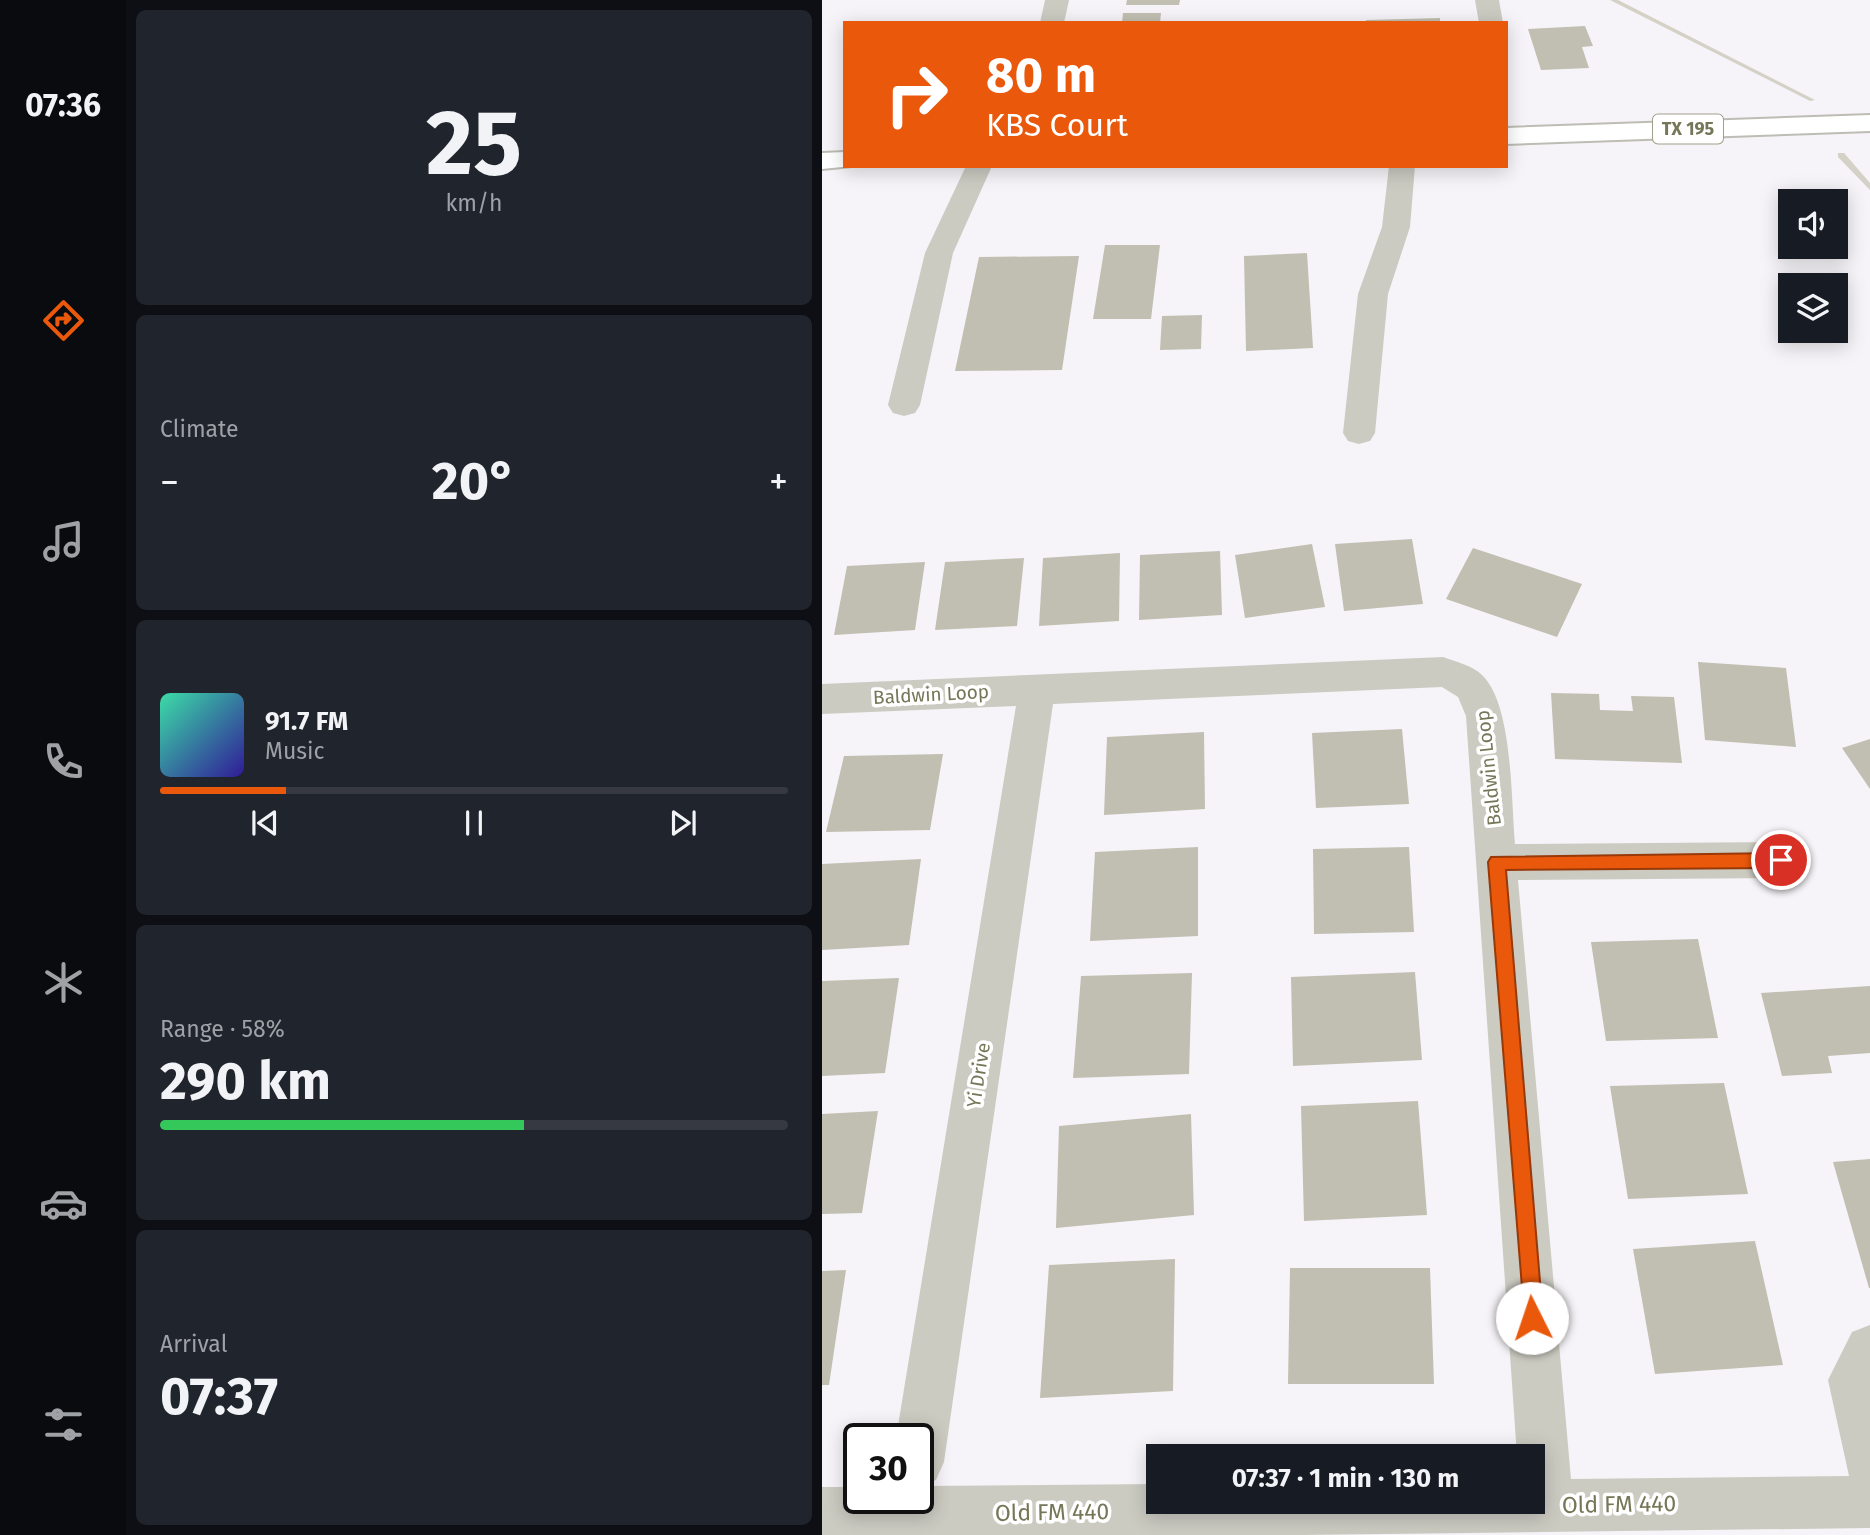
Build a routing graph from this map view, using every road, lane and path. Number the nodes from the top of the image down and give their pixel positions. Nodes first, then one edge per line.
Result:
1 (1057, 0) edge
2 (1487, 0) edge
3 (1052, 21) edge
4 (1491, 21) edge
5 (1870, 123) edge
6 (1508, 136) edge
7 (843, 160) edge
8 (822, 161) edge
9 (978, 168) edge
10 (1402, 168) edge
11 (904, 405) dead end
12 (1359, 433) dead end
13 (1037, 689) junction
14 (822, 699) edge
15 (1781, 860) dead end
16 (1497, 862) junction
17 (1870, 1350) edge
18 (924, 1423) edge
19 (1870, 1464) edge
20 (1870, 1502) edge
21 (1547, 1505) junction
22 (934, 1508) edge
23 (843, 1512) edge
24 (822, 1514) edge
25 (1125, 1523) edge

1 - 3 street
2 - 4 street
5 - 6 highway, TX 195
7 - 8 highway
9 - 11 street
10 - 12 street
13 - 14 street, Baldwin Loop
13 - 16 street, Baldwin Loop
13 - 18 street, Yi Drive
15 - 16 street
16 - 21 street, Baldwin Loop
17 - 19 street
20 - 21 street, Old FM 440
21 - 25 street, Old FM 440
22 - 25 street, Old FM 440
23 - 24 street, Old FM 440

